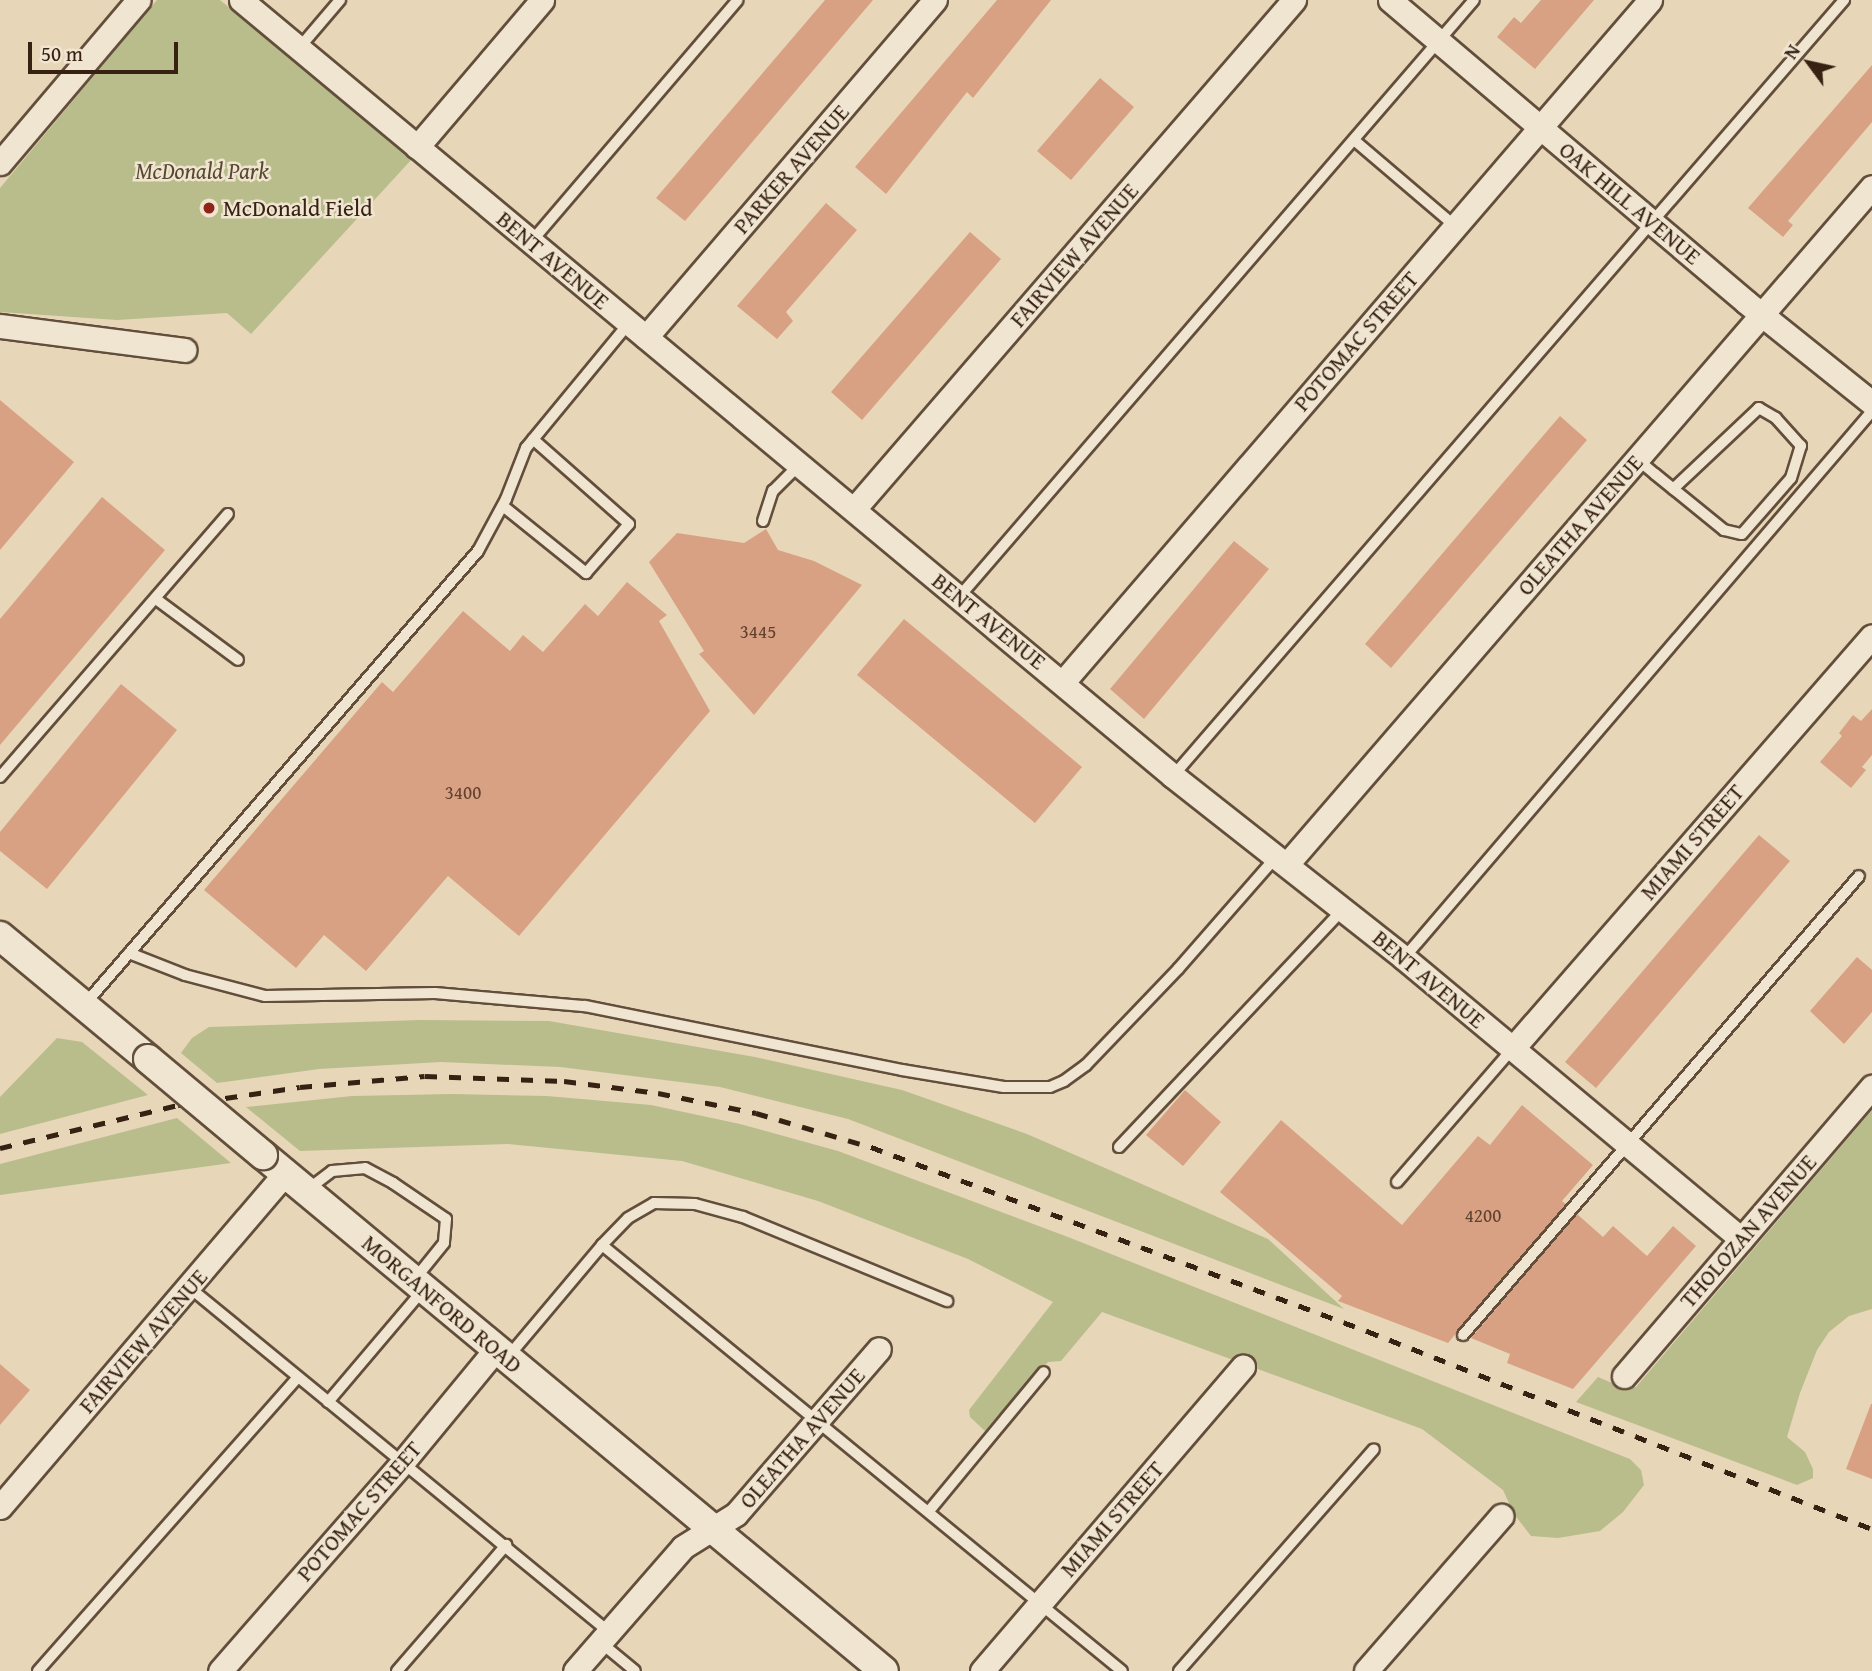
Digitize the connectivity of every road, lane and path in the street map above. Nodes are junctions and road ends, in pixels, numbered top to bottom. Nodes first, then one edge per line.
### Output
1 (138, 0) edge
2 (241, 0) edge
3 (340, 0) edge
4 (542, 0) edge
5 (738, 0) edge
6 (935, 0) edge
7 (1294, 0) edge
8 (1390, 0) edge
9 (1474, 0) edge
10 (1650, 0) edge
11 (1844, 0) edge
12 (1440, 40) junction
13 (300, 47) junction
14 (1540, 127) junction
15 (1354, 140) junction
16 (417, 147) junction
17 (0, 163) edge
18 (1872, 187) edge
19 (1654, 223) junction
20 (1455, 226) junction
21 (531, 242) junction
22 (1762, 314) junction
23 (0, 326) edge
24 (638, 330) junction
25 (184, 350) dead end
26 (1872, 403) edge
27 (1872, 411) edge
28 (533, 439) junction
29 (1637, 459) junction
30 (800, 464) junction
31 (1673, 489) junction
32 (503, 506) junction
33 (854, 509) junction
34 (228, 514) dead end
35 (763, 521) dead end
36 (959, 597) junction
37 (156, 599) junction
38 (1872, 636) edge
39 (238, 660) dead end
40 (1063, 682) junction
41 (1173, 776) junction
42 (0, 777) edge
43 (1282, 859) junction
44 (1859, 876) dead end
45 (1343, 909) junction
46 (0, 936) edge
47 (129, 953) junction
48 (1404, 958) junction
49 (83, 1006) junction
50 (1513, 1048) junction
51 (1872, 1087) edge
52 (1626, 1143) junction
53 (1119, 1147) dead end
54 (296, 1182) junction
55 (1396, 1182) dead end
56 (1741, 1239) junction
57 (602, 1245) junction
58 (419, 1284) junction
59 (190, 1288) junction
60 (947, 1301) dead end
61 (1463, 1335) dead end
62 (879, 1349) dead end
63 (502, 1353) junction
64 (1242, 1367) dead end
65 (1044, 1372) dead end
66 (1624, 1376) dead end
67 (298, 1377) junction
68 (328, 1402) junction
69 (817, 1420) junction
70 (1374, 1449) dead end
71 (402, 1463) junction
72 (0, 1507) edge
73 (929, 1511) junction
74 (1501, 1516) dead end
75 (712, 1528) junction
76 (506, 1545) junction
77 (1040, 1604) junction
78 (604, 1637) junction
79 (38, 1671) edge
80 (220, 1671) edge
81 (397, 1671) edge
82 (575, 1671) edge
83 (635, 1671) edge
84 (884, 1671) edge
85 (982, 1671) edge
86 (1122, 1671) edge
87 (1179, 1671) edge
88 (1366, 1671) edge

1 - 17 street
2 - 13 street, BENT AVENUE
3 - 13 lane
4 - 16 street
5 - 21 lane
6 - 24 street, PARKER AVENUE
7 - 33 street, FAIRVIEW AVENUE
8 - 12 street, OAK HILL AVENUE
9 - 12 lane
10 - 14 street, POTOMAC STREET
11 - 19 lane
12 - 14 street, OAK HILL AVENUE
12 - 15 lane
13 - 16 street, BENT AVENUE
14 - 19 street, OAK HILL AVENUE
14 - 20 street, POTOMAC STREET
15 - 20 lane
15 - 36 lane
16 - 21 street, BENT AVENUE
18 - 22 street, OLEATHA AVENUE
19 - 22 street, OAK HILL AVENUE
19 - 41 lane
20 - 40 street, POTOMAC STREET
21 - 24 street, BENT AVENUE
22 - 26 street, OAK HILL AVENUE
22 - 29 street, OLEATHA AVENUE
23 - 25 street
24 - 28 lane
24 - 30 street, BENT AVENUE
27 - 48 lane
28 - 32 lane
28 - 32 lane
29 - 31 lane
29 - 43 street, OLEATHA AVENUE
30 - 33 street, BENT AVENUE
30 - 35 lane
31 - 31 lane
32 - 47 lane
33 - 36 street, BENT AVENUE
34 - 37 lane
36 - 40 street, BENT AVENUE
37 - 39 lane
37 - 42 lane
38 - 50 street, MIAMI STREET
40 - 41 street, BENT AVENUE
41 - 43 street, BENT AVENUE
43 - 45 street, BENT AVENUE
43 - 47 lane
44 - 52 lane
45 - 48 street, BENT AVENUE
45 - 53 lane
46 - 49 street, MORGANFORD ROAD
47 - 49 lane
48 - 50 street, BENT AVENUE
49 - 54 street, MORGANFORD ROAD, bridge
50 - 52 street, BENT AVENUE
50 - 55 lane
51 - 56 street, THOLOZAN AVENUE
52 - 56 street, BENT AVENUE
52 - 61 lane
54 - 58 street, MORGANFORD ROAD
54 - 58 lane
54 - 59 street, FAIRVIEW AVENUE
56 - 66 street, THOLOZAN AVENUE
57 - 60 lane
57 - 63 lane
57 - 69 lane
58 - 63 street, MORGANFORD ROAD
58 - 68 lane
59 - 67 lane
59 - 72 street, FAIRVIEW AVENUE
62 - 69 street, OLEATHA AVENUE
63 - 71 street, POTOMAC STREET
63 - 75 street, MORGANFORD ROAD
64 - 77 street, MIAMI STREET
65 - 73 lane
67 - 68 lane
67 - 79 lane
68 - 71 lane
69 - 73 lane
69 - 75 street, OLEATHA AVENUE
70 - 87 lane
71 - 76 lane
71 - 80 street, POTOMAC STREET
73 - 77 lane
74 - 88 street
75 - 78 street, OLEATHA AVENUE
75 - 84 street, MORGANFORD ROAD
76 - 78 lane
76 - 81 lane
77 - 85 street, MIAMI STREET
77 - 86 lane
78 - 82 street, OLEATHA AVENUE
78 - 83 lane

